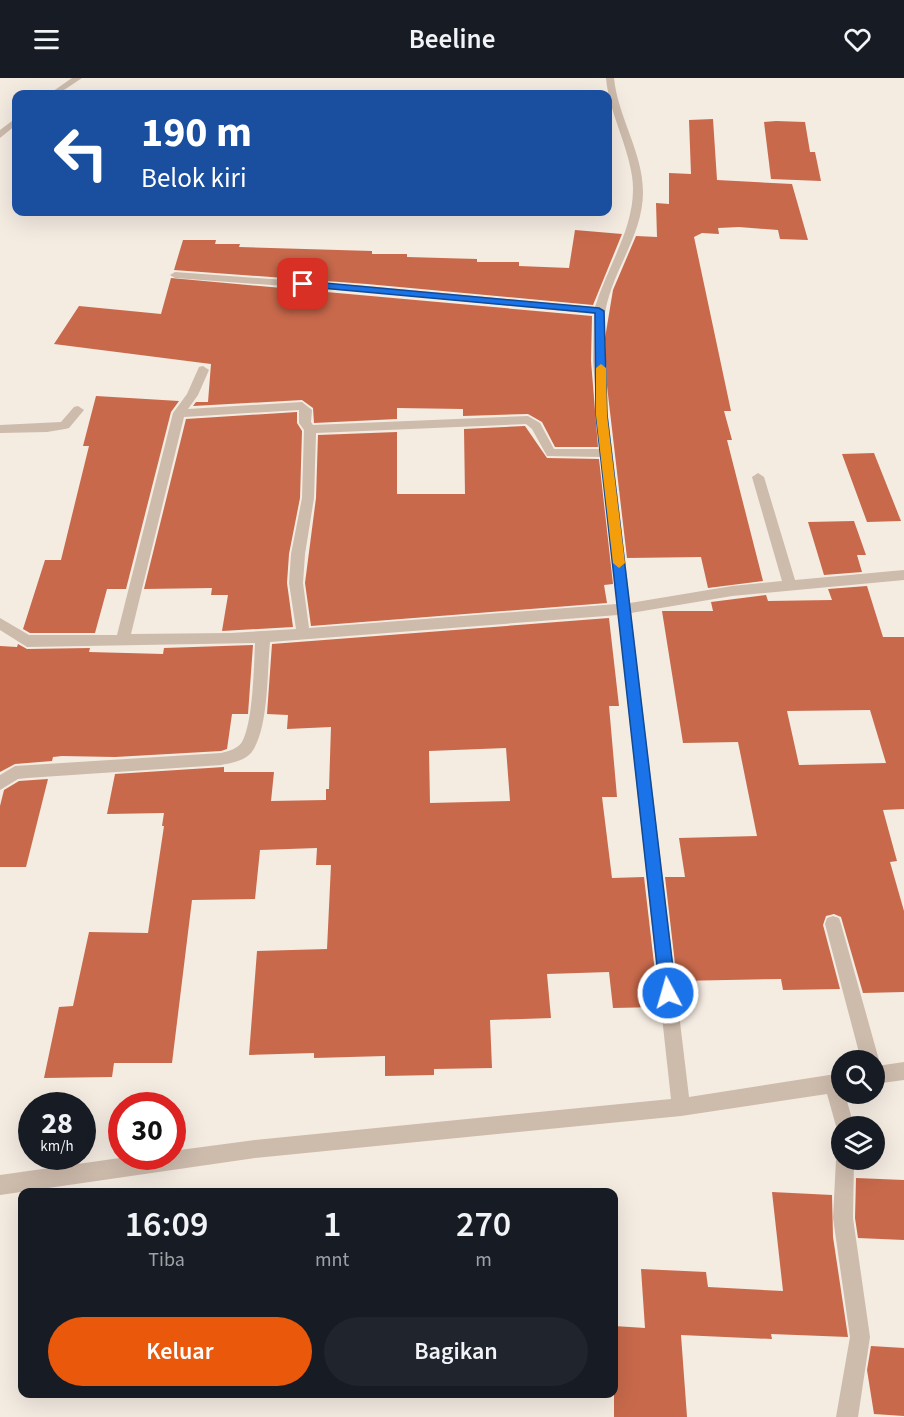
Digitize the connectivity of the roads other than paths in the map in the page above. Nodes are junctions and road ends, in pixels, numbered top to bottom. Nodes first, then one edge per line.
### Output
1 (78, 78) edge
2 (58, 90) edge
3 (612, 100) edge
4 (12, 124) edge
5 (0, 135) edge
6 (175, 275) dead end
7 (599, 311) junction
8 (203, 370) dead end
9 (78, 410) dead end
10 (179, 413) junction
11 (0, 429) edge
12 (310, 429) junction
13 (606, 453) junction
14 (758, 477) dead end
15 (904, 575) edge
16 (790, 586) junction
17 (625, 609) junction
18 (0, 623) edge
19 (303, 633) junction
20 (263, 636) junction
21 (122, 641) junction
22 (0, 783) edge
23 (833, 924) dead end
24 (867, 1050) edge
25 (904, 1071) edge
26 (885, 1073) edge
27 (831, 1084) edge
28 (681, 1107) junction
29 (845, 1170) edge
30 (0, 1185) edge
31 (847, 1417) edge

1 - 2 street
3 - 7 street
4 - 5 street
6 - 7 street
7 - 13 street
8 - 10 street
9 - 11 street
10 - 12 street
10 - 21 street
12 - 13 street
12 - 19 street
13 - 17 street
14 - 16 street
15 - 16 street
16 - 17 street
17 - 19 street
17 - 28 street
18 - 21 street
19 - 20 street
20 - 21 street
20 - 22 street
23 - 24 street
25 - 26 street
27 - 28 street
28 - 30 street
29 - 31 street

